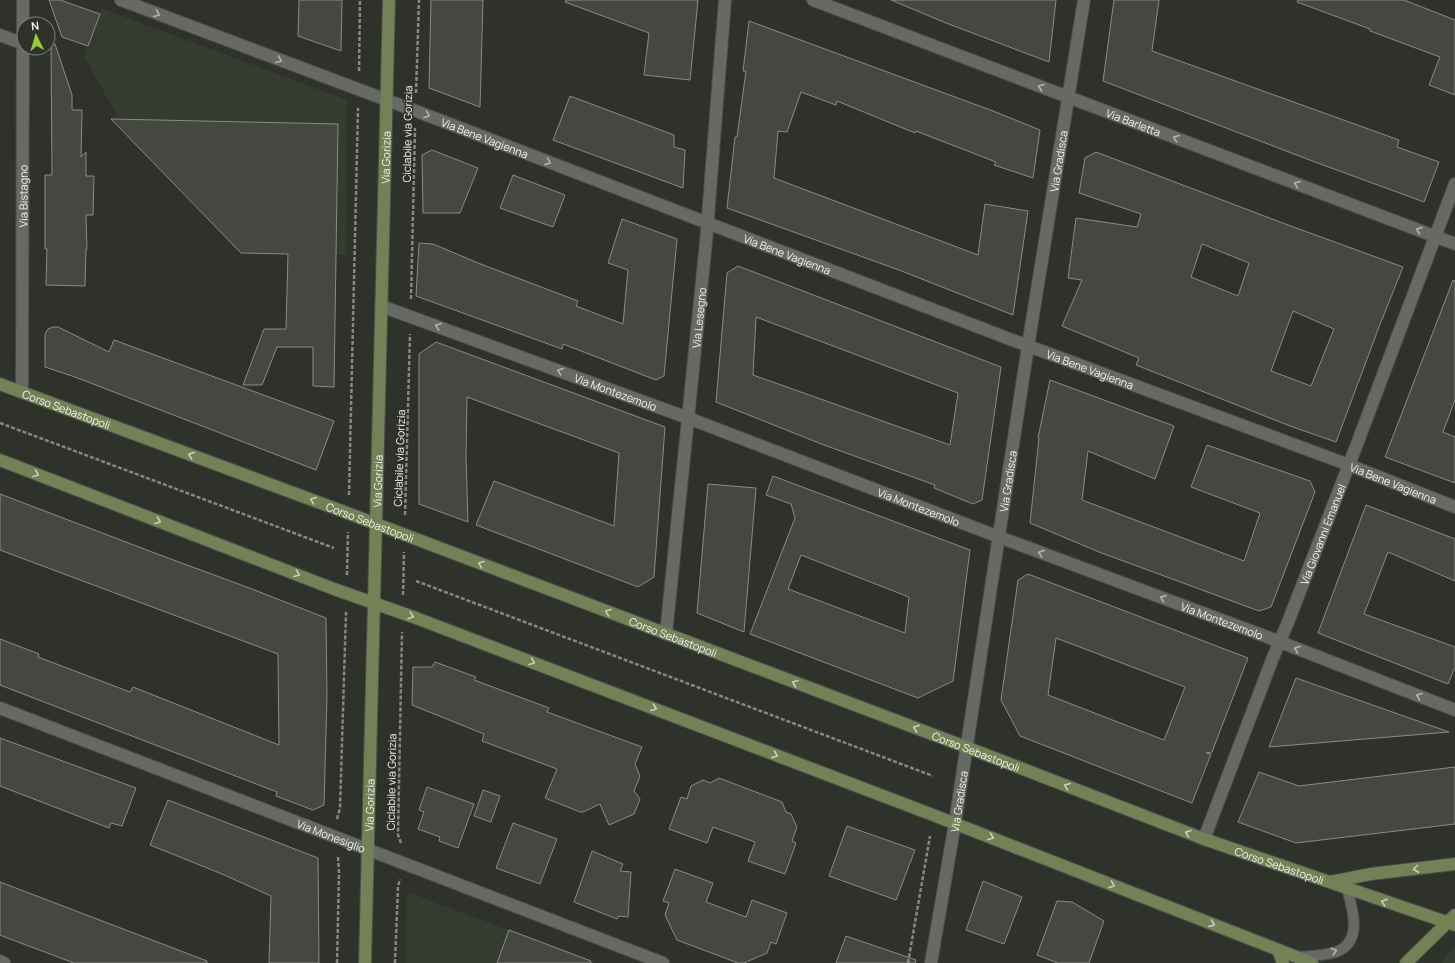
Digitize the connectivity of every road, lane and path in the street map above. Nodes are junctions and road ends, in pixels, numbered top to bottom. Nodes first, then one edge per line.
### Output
1 (23, 0) edge
2 (121, 0) edge
3 (360, 0) edge
4 (389, 0) edge
5 (419, 0) edge
6 (725, 0) edge
7 (813, 0) edge
8 (1084, 0) edge
9 (23, 16) edge
10 (0, 35) edge
11 (16, 41) edge
12 (24, 56) edge
13 (358, 89) junction
14 (1069, 98) junction
15 (386, 100) junction
16 (416, 111) junction
17 (1455, 184) edge
18 (707, 223) junction
19 (1436, 237) junction
20 (1455, 244) edge
21 (381, 306) junction
22 (410, 316) junction
23 (1028, 346) junction
24 (0, 384) edge
25 (22, 392) junction
26 (688, 418) junction
27 (0, 423) edge
28 (0, 460) edge
29 (1349, 465) junction
30 (1455, 507) edge
31 (349, 513) junction
32 (376, 524) junction
33 (405, 535) junction
34 (999, 537) junction
35 (334, 548) dead end
36 (416, 581) dead end
37 (346, 593) junction
38 (374, 603) junction
39 (402, 613) junction
40 (666, 634) junction
41 (1280, 642) junction
42 (0, 708) edge
43 (1455, 710) edge
44 (966, 747) junction
45 (933, 776) dead end
46 (954, 823) junction
47 (930, 836) dead end
48 (336, 837) junction
49 (1204, 839) junction
50 (368, 850) junction
51 (402, 863) junction
52 (1455, 864) edge
53 (1329, 882) junction
54 (1347, 889) junction
55 (1453, 921) edge
56 (1278, 950) junction
57 (1295, 957) junction
58 (0, 961) edge
59 (4, 963) edge
60 (337, 963) edge
61 (365, 963) edge
62 (395, 963) edge
63 (663, 963) edge
64 (908, 963) edge
65 (931, 963) edge
66 (1282, 963) edge
67 (1312, 963) edge
68 (1406, 963) edge

1 - 9 street, Via Bistagno
2 -> 13 street, Via Bene Vagienna
3 - 13 path
4 - 15 main road, Via Gorizia
5 - 16 path, Ciclabile via Gorizia
6 - 18 street, Via Lesegno
14 -> 7 street, Via Barletta
8 - 14 street, Via Gradisca
10 - 11 street
12 - 25 street, Via Bistagno
13 - 15 street, Via Bene Vagienna
13 - 31 path
19 -> 14 street, Via Barletta
14 - 23 street, Via Gradisca
15 - 16 street, Via Bene Vagienna
15 - 21 main road, Via Gorizia
16 -> 18 street, Via Bene Vagienna
16 - 22 path, Ciclabile via Gorizia
17 - 19 street, Via Giovanni Emanuel
18 - 23 street, Via Bene Vagienna
18 - 26 street, Via Lesegno
19 - 20 street, Via Barletta
19 - 29 street, Via Giovanni Emanuel
21 - 22 street, Via Montezemolo
21 - 32 main road, Via Gorizia
26 -> 22 street, Via Montezemolo
22 - 33 path, Ciclabile via Gorizia
23 - 29 street, Via Bene Vagienna
23 - 34 street, Via Gradisca
24 - 25 main road, Corso Sebastopoli
31 -> 25 main road, Corso Sebastopoli
26 - 34 street, Via Montezemolo
26 - 40 street, Via Lesegno
27 - 35 path
28 -> 37 main road
29 - 30 street, Via Bene Vagienna
29 - 41 street, Via Giovanni Emanuel
31 - 32 main road, Corso Sebastopoli
31 - 37 path
32 - 33 main road, Corso Sebastopoli
32 - 38 main road, Via Gorizia
33 - 39 path, Ciclabile via Gorizia
40 -> 33 main road, Corso Sebastopoli
41 -> 34 street, Via Montezemolo
34 - 44 street, Via Gradisca
36 - 45 path
37 - 38 main road
37 - 48 path
38 - 39 main road
38 - 50 main road, Via Gorizia
39 -> 46 main road
39 - 51 path, Ciclabile via Gorizia
44 -> 40 main road, Corso Sebastopoli
43 -> 41 street, Via Montezemolo
41 - 49 street, Via Giovanni Emanuel
42 - 48 street, Via Monesiglio
44 - 46 street, Via Gradisca
49 -> 44 main road, Corso Sebastopoli
46 -> 56 main road
46 - 65 street, Via Gradisca
47 - 64 path
48 - 50 street, Via Monesiglio
48 - 60 path
49 - 53 main road, Corso Sebastopoli
50 - 51 street, Via Monesiglio
50 - 61 main road, Via Gorizia
51 - 62 path, Ciclabile via Gorizia
51 - 63 street, Via Monesiglio
52 -> 53 main road
53 - 54 main road, Corso Sebastopoli
55 -> 54 main road, Corso Sebastopoli
57 -> 54 lane
55 - 68 main road
56 - 57 main road
56 - 66 main road
57 - 67 main road
58 - 59 street

